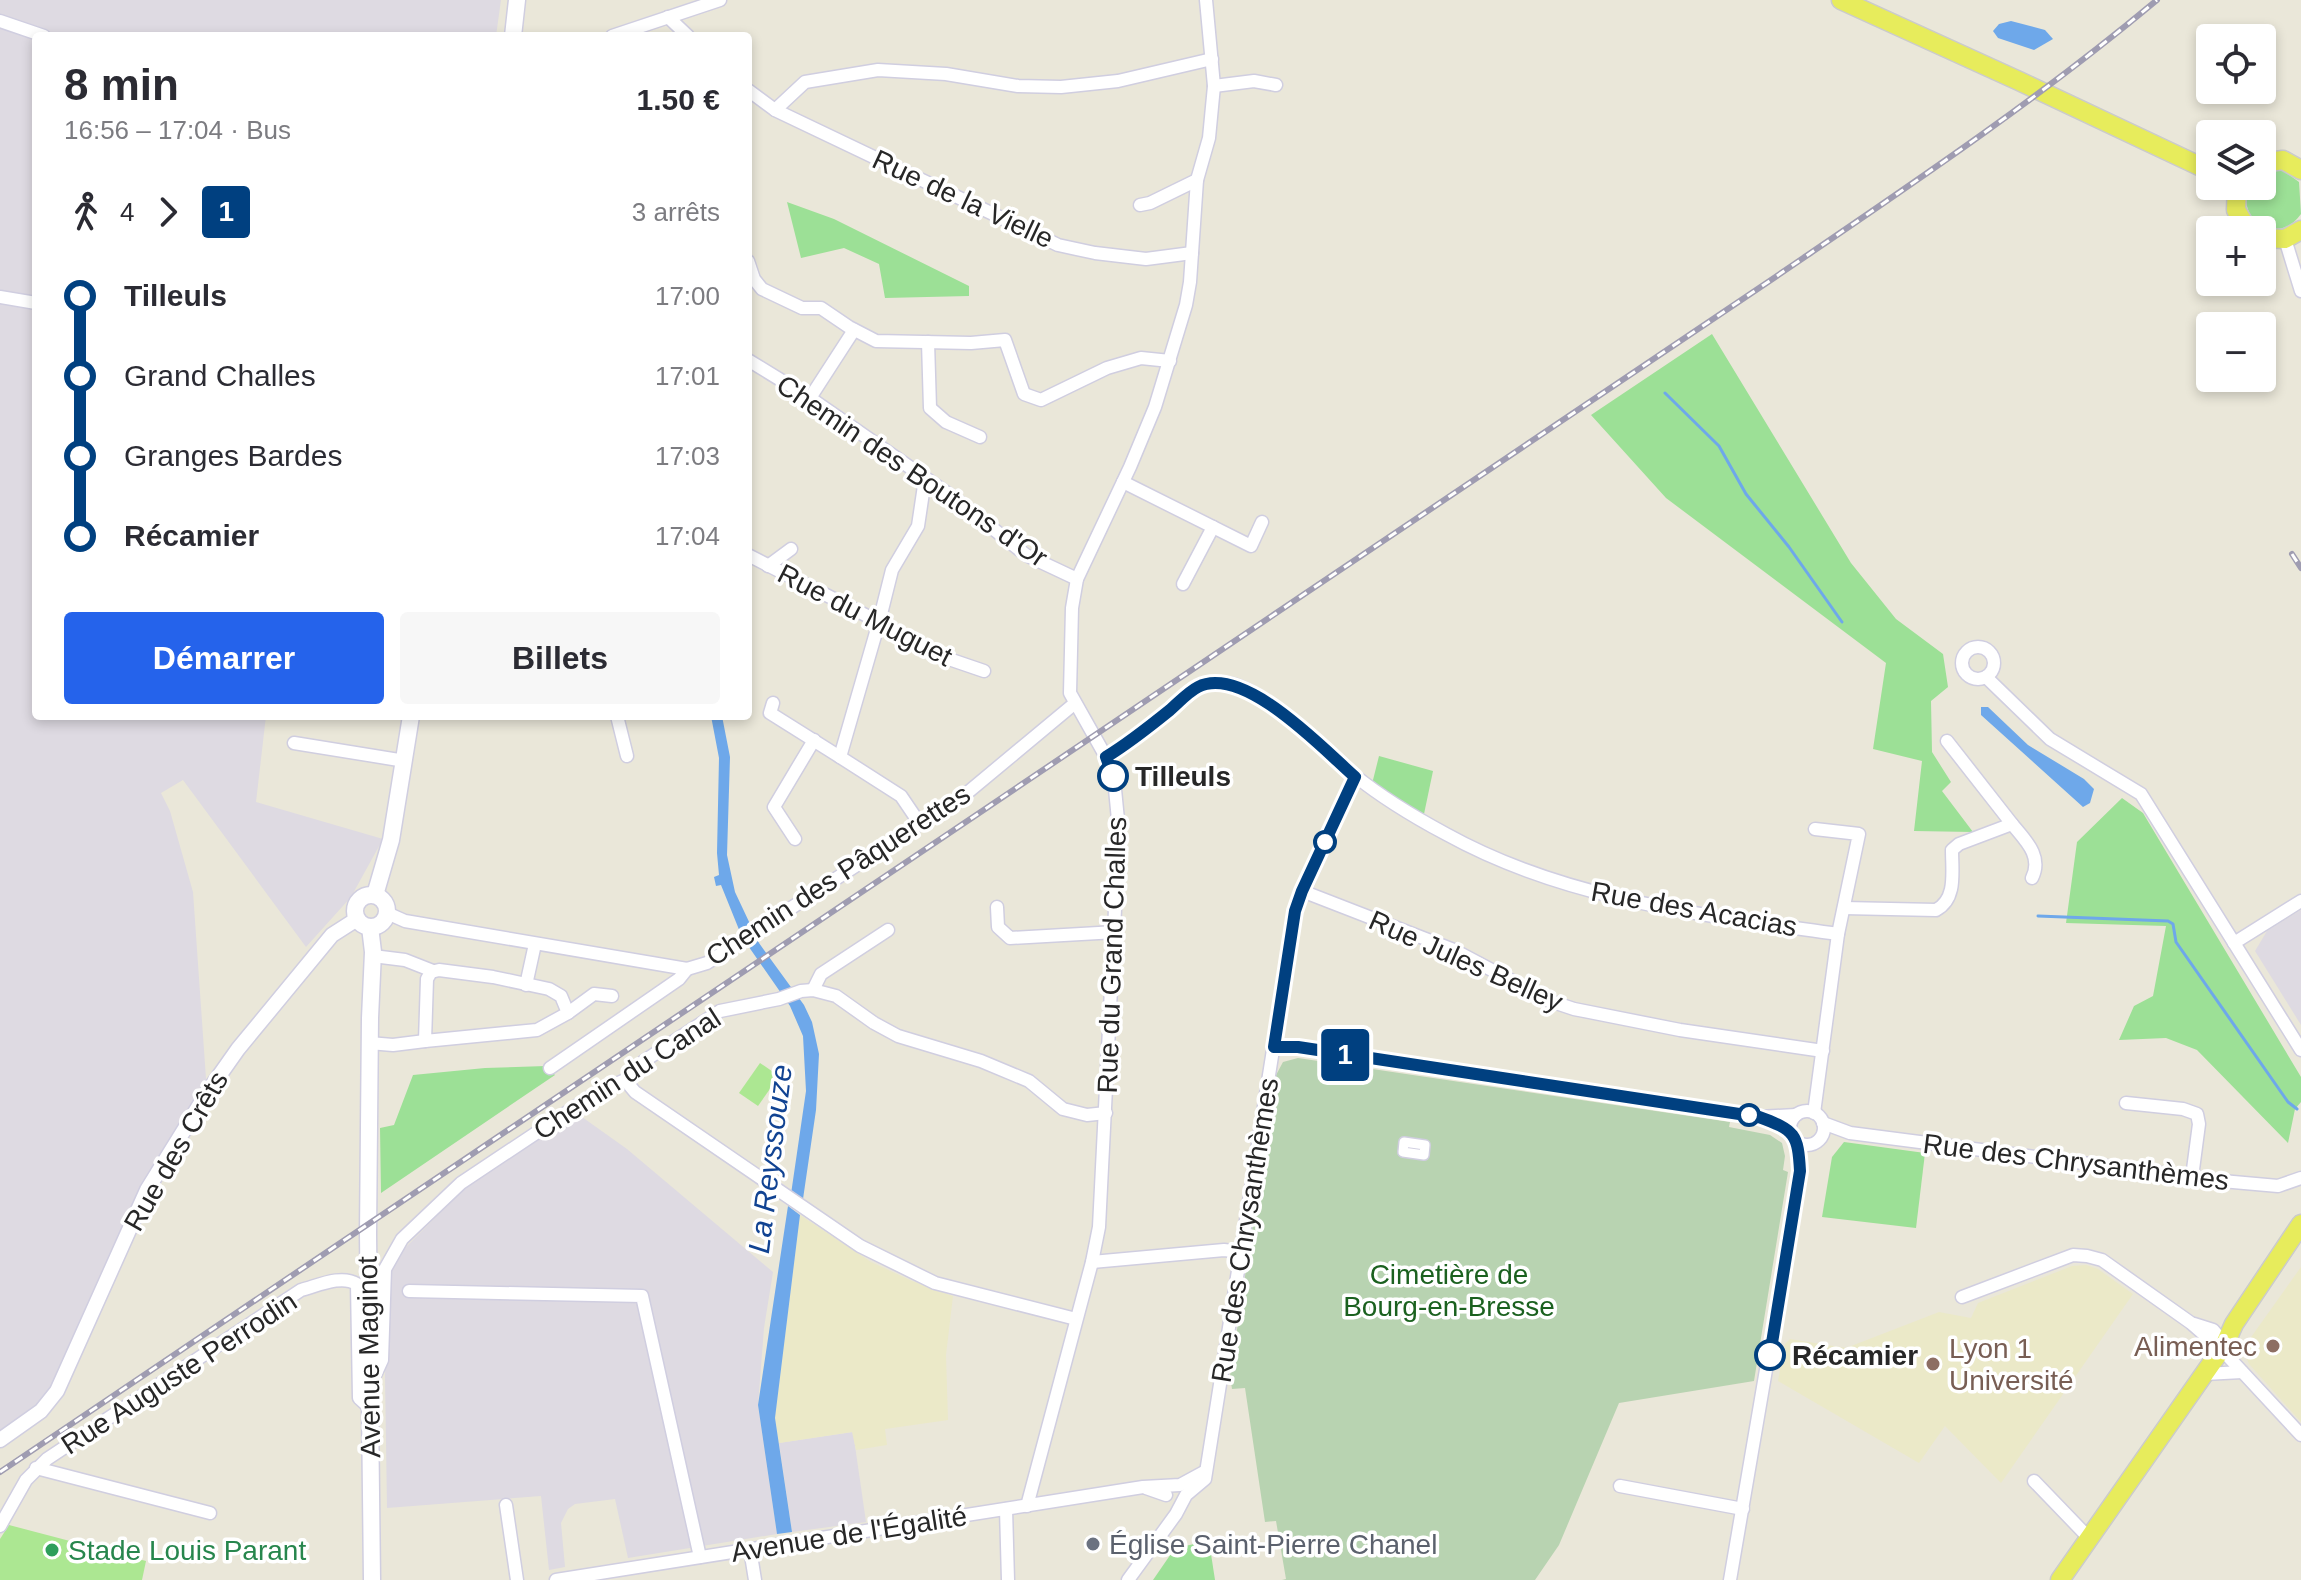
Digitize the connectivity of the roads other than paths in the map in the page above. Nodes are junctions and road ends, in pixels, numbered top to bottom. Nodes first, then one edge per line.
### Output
1 (517, 0) edge
2 (720, 0) edge
3 (1206, 0) edge
4 (1841, 0) edge
5 (668, 17) junction
6 (0, 21) edge
7 (32, 32) edge
8 (513, 32) edge
9 (624, 32) edge
10 (684, 32) edge
11 (1212, 59) junction
12 (1276, 85) dead end
13 (1214, 86) junction
14 (752, 93) edge
15 (775, 110) junction
16 (2276, 161) edge
17 (2196, 164) edge
18 (2299, 164) edge
19 (1197, 180) junction
20 (1140, 205) dead end
21 (2293, 235) edge
22 (1192, 253) junction
23 (752, 273) edge
24 (2301, 291) edge
25 (0, 297) edge
26 (32, 302) edge
27 (854, 330) junction
28 (928, 342) junction
29 (1170, 361) junction
30 (752, 362) edge
31 (810, 398) junction
32 (980, 437) dead end
33 (925, 479) junction
34 (1123, 482) junction
35 (1262, 522) dead end
36 (1213, 527) junction
37 (791, 549) dead end
38 (752, 557) edge
39 (768, 566) junction
40 (1077, 579) junction
41 (1183, 584) dead end
42 (879, 622) junction
43 (984, 671) dead end
44 (1986, 677) dead end
45 (773, 703) dead end
46 (1074, 704) junction
47 (410, 720) edge
48 (618, 720) edge
49 (814, 740) junction
50 (1947, 741) dead end
51 (294, 743) dead end
52 (627, 756) dead end
53 (840, 757) junction
54 (1106, 757) junction
55 (405, 761) junction
56 (1355, 777) junction
57 (920, 824) junction
58 (2012, 824) junction
59 (1815, 829) dead end
60 (795, 839) dead end
61 (2032, 878) dead end
62 (1302, 891) junction
63 (375, 895) junction
64 (2301, 901) edge
65 (997, 907) dead end
66 (1844, 908) junction
67 (387, 913) junction
68 (363, 923) junction
69 (888, 930) dead end
70 (1116, 932) junction
71 (1838, 934) junction
72 (2234, 943) junction
73 (535, 944) junction
74 (373, 956) junction
75 (687, 969) junction
76 (433, 971) junction
77 (526, 985) junction
78 (807, 991) junction
79 (612, 996) dead end
80 (568, 1013) junction
81 (425, 1041) junction
82 (369, 1043) junction
83 (1274, 1047) junction
84 (2301, 1050) edge
85 (1823, 1051) junction
86 (550, 1068) dead end
87 (625, 1080) junction
88 (2126, 1103) dead end
89 (1106, 1113) junction
90 (1796, 1115) junction
91 (1759, 1117) junction
92 (1819, 1118) junction
93 (1790, 1131) junction
94 (1850, 1133) junction
95 (1817, 1142) junction
96 (1799, 1143) junction
97 (1800, 1171) junction
98 (2192, 1177) junction
99 (2301, 1178) edge
100 (2301, 1224) edge
101 (2301, 1244) edge
102 (1241, 1252) junction
103 (1092, 1262) junction
104 (409, 1291) dead end
105 (1962, 1297) dead end
106 (1076, 1319) junction
107 (2224, 1347) junction
108 (2242, 1372) junction
109 (2205, 1374) junction
110 (370, 1387) junction
111 (371, 1409) junction
112 (2301, 1435) edge
113 (0, 1440) edge
114 (36, 1468) junction
115 (2034, 1481) dead end
116 (1620, 1486) dead end
117 (1176, 1495) junction
118 (506, 1505) dead end
119 (1027, 1506) junction
120 (1006, 1509) junction
121 (1743, 1509) junction
122 (210, 1513) dead end
123 (0, 1526) edge
124 (2089, 1538) junction
125 (750, 1549) junction
126 (700, 1557) junction
127 (628, 1574) edge
128 (372, 1580) edge
129 (517, 1580) edge
130 (556, 1580) edge
131 (755, 1580) edge
132 (1008, 1580) edge
133 (1128, 1580) edge
134 (1730, 1580) edge
135 (2060, 1580) edge

1 - 8 main road
2 - 5 street
3 - 11 street, Rue du Grand Challes
4 - 17 main road
5 - 9 street
5 - 10 street
6 - 7 street
11 - 13 street, Rue du Grand Challes
11 - 15 street
12 - 13 street
13 - 19 street, Rue du Grand Challes
14 - 15 street, Rue de la Vielle
15 - 22 street, Rue de la Vielle
16 - 18 main road
19 - 20 street
19 - 22 street, Rue du Grand Challes
21 - 24 street
22 - 29 street, Rue du Grand Challes
23 - 27 street
25 - 26 street
27 - 28 street
27 - 31 street
28 - 29 street
28 - 32 street
29 - 34 street, Rue du Grand Challes
30 - 31 street, Chemin des Boutons d'Or
31 - 33 street, Chemin des Boutons d'Or
33 - 40 street, Chemin des Boutons d'Or
33 - 42 street
34 - 36 street
34 - 40 street, Rue du Grand Challes
35 - 36 street
36 - 41 street
37 - 39 street
38 - 39 street, Rue du Muguet
39 - 42 street, Rue du Muguet
40 - 46 street, Rue du Grand Challes
42 - 43 street, Rue du Muguet
42 - 53 street
44 - 72 street
45 - 49 street
46 - 54 street, Rue du Grand Challes
46 - 57 street, Chemin des Pâquerettes
47 - 55 main road
48 - 52 street
49 - 53 street
49 - 60 street
50 - 58 street
51 - 55 street
53 - 57 street
54 - 56 street, Rue des Acacias
54 - 70 street, Rue du Grand Challes
55 - 63 main road
56 - 62 street
56 - 71 street, Rue des Acacias
57 - 75 street, Chemin des Pâquerettes
58 - 61 street
58 - 66 street
59 - 66 street
62 - 83 street
62 - 85 street, Rue Jules Belley
63 - 67 main road
63 - 68 main road
64 - 72 street
65 - 70 street
66 - 71 street
67 - 68 main road
67 - 73 street, Chemin des Pâquerettes
68 - 74 main road, Avenue Maginot
68 - 113 street, Rue des Crêts
69 - 78 street
70 - 89 street, Rue du Grand Challes
71 - 85 street
72 - 84 street
73 - 75 street, Chemin des Pâquerettes
73 - 77 street
74 - 76 street
74 - 82 main road, Avenue Maginot
75 - 86 street
76 - 77 street
76 - 81 street
77 - 80 street
78 - 87 street, Chemin du Canal
78 - 89 street
79 - 80 street
80 - 81 street
81 - 82 street
82 - 110 main road, Avenue Maginot
83 - 91 street, Rue des Chrysanthèmes
83 - 102 street, Rue des Chrysanthèmes
85 - 92 street
87 - 106 street
87 - 110 street, Chemin du Canal
88 - 98 street
89 - 103 street, Rue du Grand Challes
90 - 91 street, Rue des Chrysanthèmes
90 - 92 street
90 - 93 street
91 - 93 street, Rue des Chrysanthèmes
92 - 94 street, Rue des Chrysanthèmes
92 - 95 street
93 - 96 street
94 - 95 street, Rue des Chrysanthèmes
94 - 98 street, Rue des Chrysanthèmes
95 - 96 street
95 - 97 street
96 - 97 street
97 - 121 street
98 - 99 street, Rue des Chrysanthèmes
100 - 107 main road
101 - 107 main road
102 - 103 street
102 - 117 street, Rue des Chrysanthèmes
103 - 106 street, Rue du Grand Challes
104 - 126 street
105 - 107 street
106 - 119 street, Rue du Grand Challes
107 - 108 street
107 - 109 main road
108 - 109 street
108 - 112 street
109 - 124 main road
110 - 111 main road, Avenue Maginot
111 - 114 street, Rue Auguste Perrodin
111 - 128 main road, Avenue Maginot
114 - 122 street
114 - 123 street, Rue Auguste Perrodin
115 - 124 street
116 - 121 street
117 - 119 street, Avenue de l'Égalité
117 - 133 street, Rue des Chrysanthèmes
118 - 129 street
119 - 120 street, Avenue de l'Égalité
120 - 125 street, Avenue de l'Égalité
120 - 132 street
121 - 134 street
124 - 135 main road
125 - 126 street, Avenue de l'Égalité
125 - 131 street
126 - 127 street, Avenue de l'Égalité
127 - 130 street, Avenue de l'Égalité

